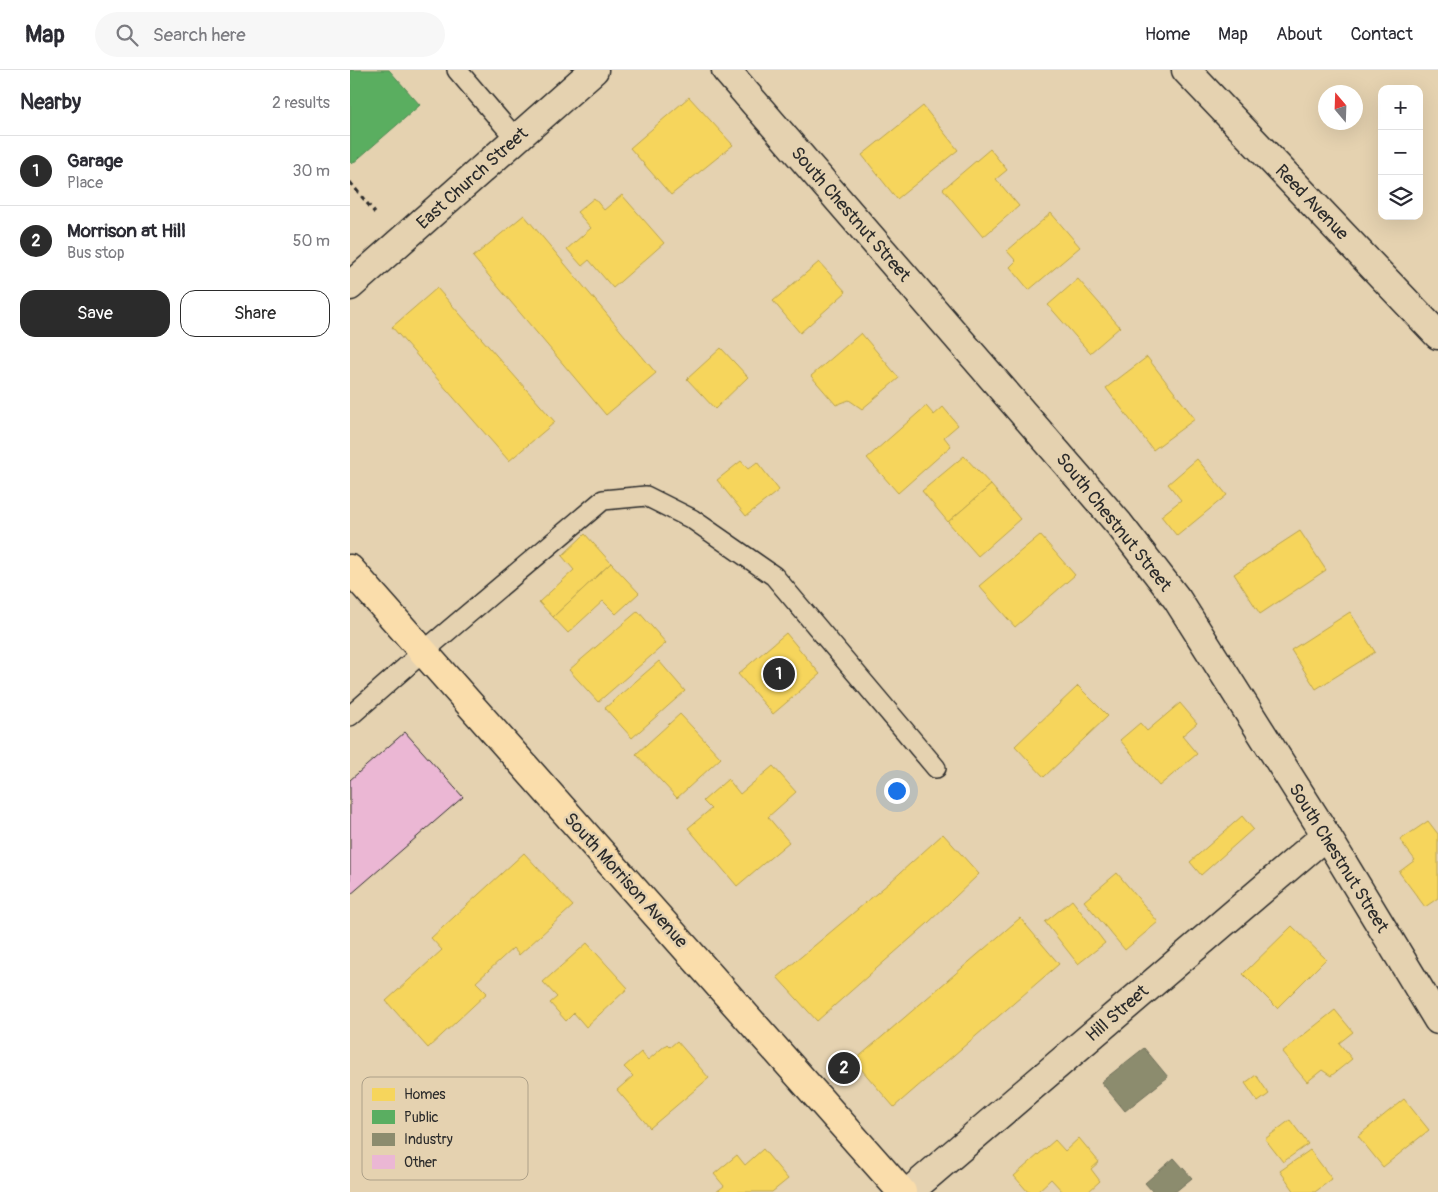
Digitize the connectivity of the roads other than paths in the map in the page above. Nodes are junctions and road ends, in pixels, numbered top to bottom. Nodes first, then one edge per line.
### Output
1 (457, 70) edge
2 (594, 70) edge
3 (726, 70) edge
4 (1186, 70) edge
5 (516, 139) junction
6 (350, 286) edge
7 (1438, 335) edge
8 (350, 569) edge
9 (423, 652) junction
10 (350, 716) edge
11 (936, 768) dead end
12 (1326, 835) junction
13 (1438, 1020) edge
14 (902, 1192) edge
15 (909, 1192) edge

1 - 5 lane
2 - 5 street, East Church Street
3 - 12 street, South Chestnut Street
4 - 7 street, Reed Avenue
5 - 6 street, East Church Street
8 - 9 main road, South Morrison Avenue
9 - 10 lane
9 - 11 lane
9 - 14 main road, South Morrison Avenue
12 - 13 street, South Chestnut Street
12 - 15 street, Hill Street

